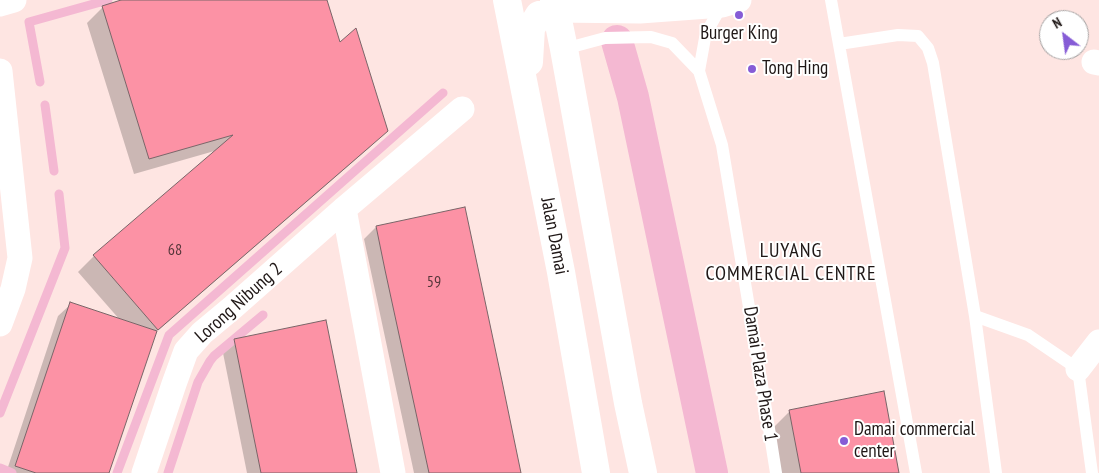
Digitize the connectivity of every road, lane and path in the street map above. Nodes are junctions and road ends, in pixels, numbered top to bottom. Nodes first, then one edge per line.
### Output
1 (14, 0) edge
2 (507, 0) edge
3 (832, 1) edge
4 (730, 2) edge
5 (0, 4) edge
6 (555, 5) edge
7 (839, 44) junction
8 (564, 49) junction
9 (0, 71) edge
10 (699, 71) junction
11 (528, 106) junction
12 (462, 109) dead end
13 (344, 209) junction
14 (974, 316) junction
15 (0, 324) edge
16 (1099, 342) edge
17 (1078, 369) junction
18 (144, 473) edge
19 (393, 473) edge
20 (596, 473) edge
21 (643, 473) edge
22 (776, 473) edge
23 (916, 473) edge
24 (996, 473) edge
25 (1092, 473) edge

1 - 5 street
2 - 11 main road, Jalan Damai
3 - 7 lane
4 - 6 street
4 - 10 lane, Damai Plaza Phase 1
6 - 8 main road
6 - 11 main road
7 - 14 lane
7 - 23 lane
8 - 10 lane, Damai Plaza Phase 1
8 - 21 main road
9 - 15 street
10 - 22 lane, Damai Plaza Phase 1
11 - 20 main road, Jalan Damai
12 - 13 street, Lorong Nibung 2
13 - 18 street, Lorong Nibung 2
13 - 19 street
14 - 17 lane
14 - 24 lane
16 - 17 street
17 - 25 lane

